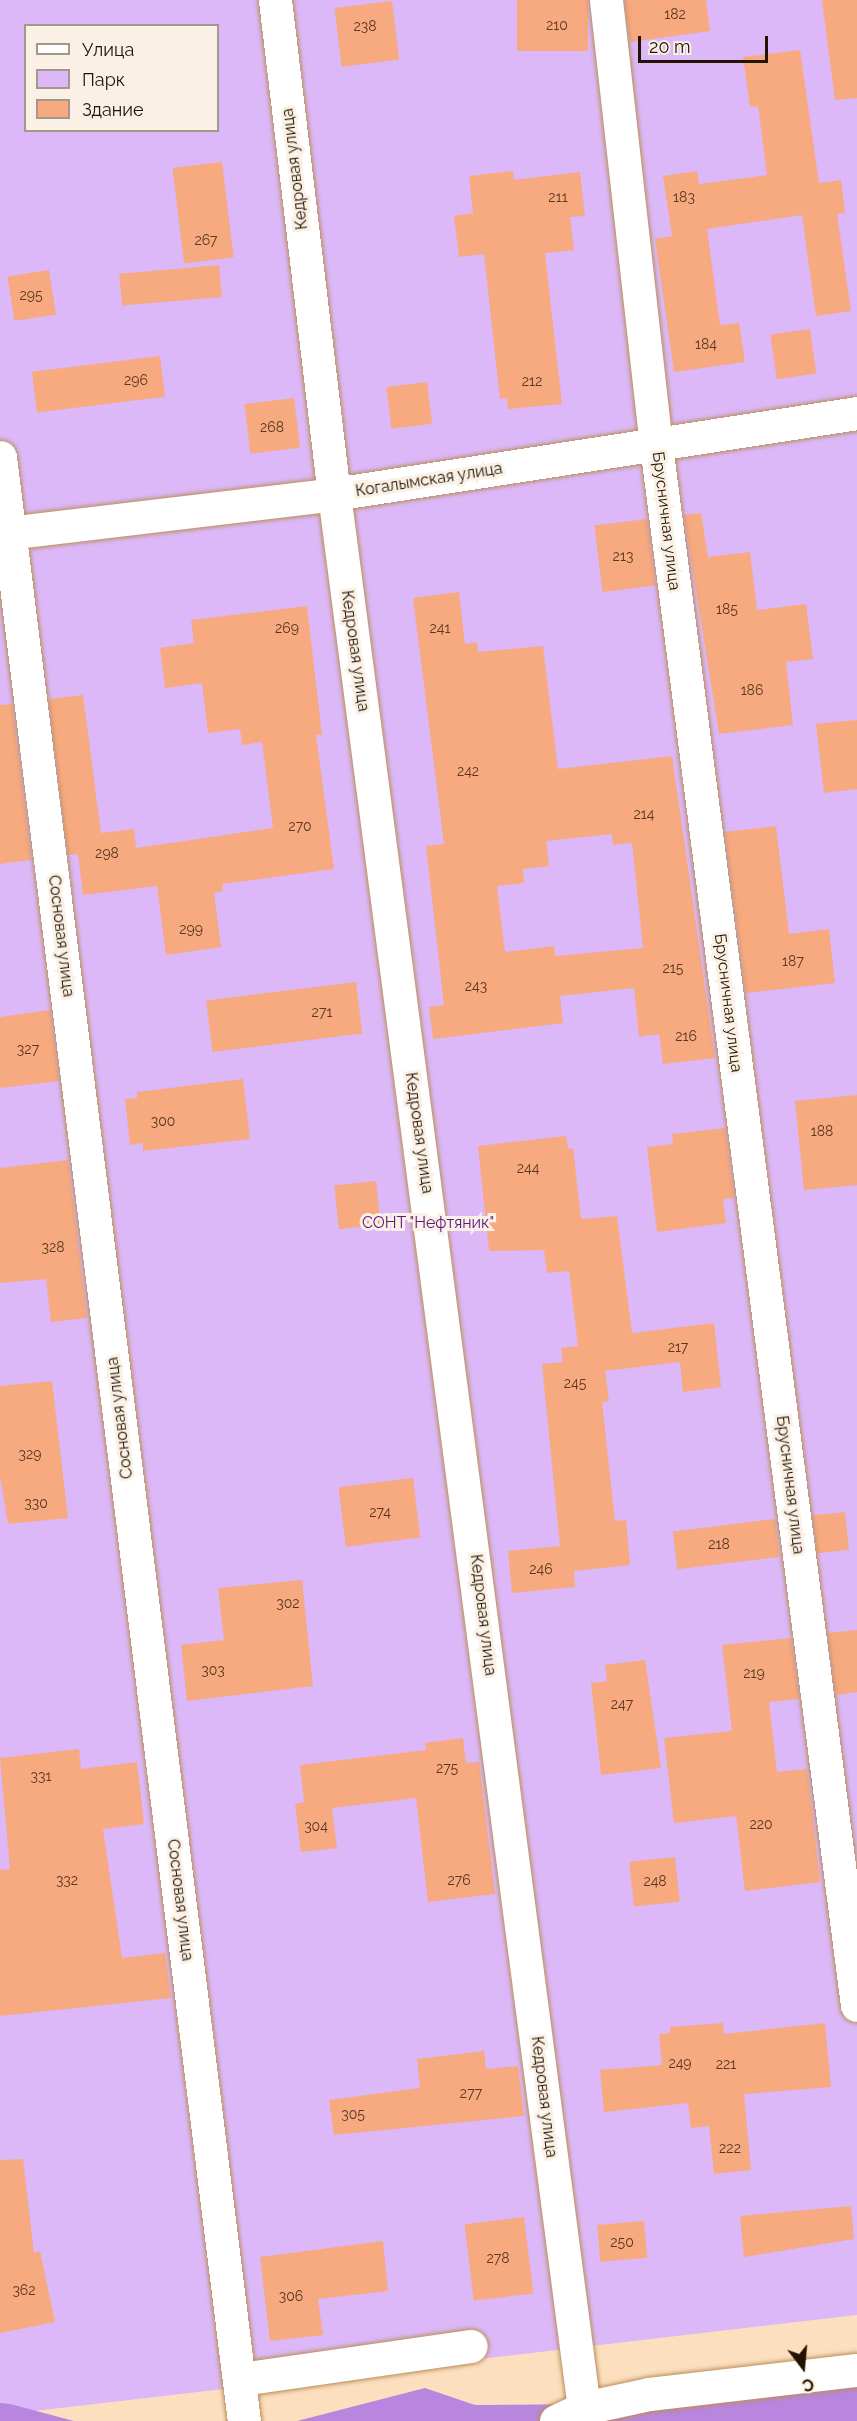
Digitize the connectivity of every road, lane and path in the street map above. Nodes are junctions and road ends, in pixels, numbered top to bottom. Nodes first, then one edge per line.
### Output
1 (275, 0) edge
2 (606, 0) edge
3 (857, 413) edge
4 (656, 445) junction
5 (0, 457) edge
6 (334, 494) junction
7 (5, 534) edge
8 (857, 2005) edge
9 (471, 2346) dead end
10 (857, 2370) edge
11 (241, 2379) junction
12 (570, 2415) edge
13 (244, 2421) edge

1 - 6 street, Кедровая улица
2 - 4 street, Брусничная улица
3 - 4 street, Когалымская улица
4 - 6 street, Когалымская улица
4 - 8 street, Брусничная улица
5 - 7 street, Сосновая улица
6 - 7 street, Когалымская улица
6 - 12 street, Кедровая улица
7 - 11 street, Сосновая улица
9 - 11 street
10 - 12 street
11 - 13 street, Сосновая улица

